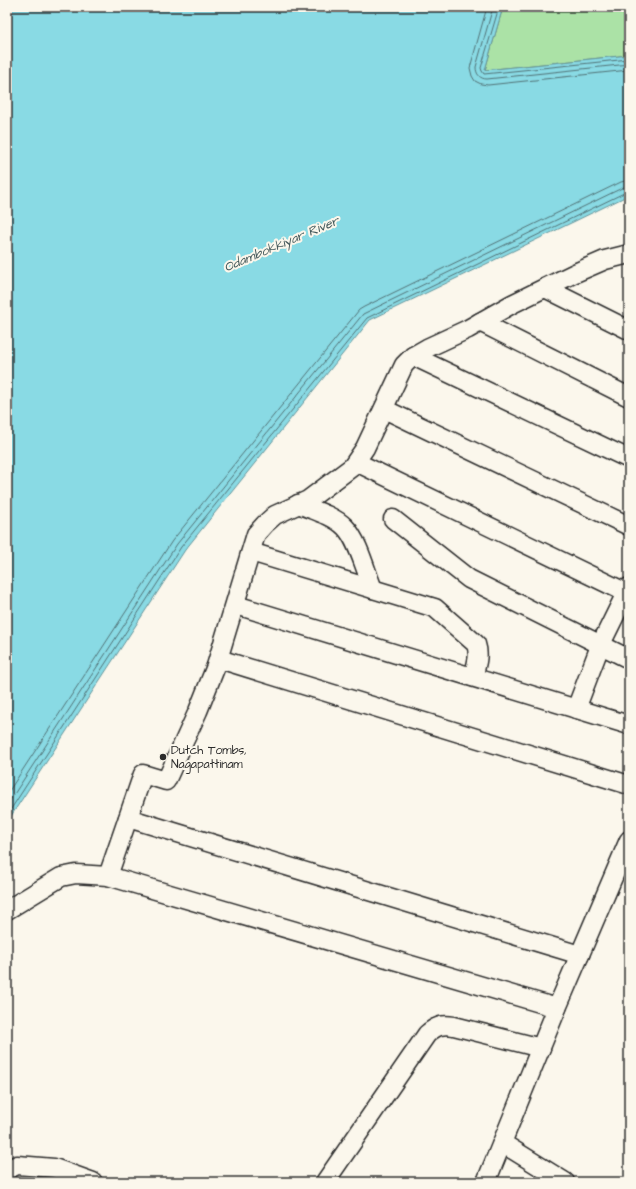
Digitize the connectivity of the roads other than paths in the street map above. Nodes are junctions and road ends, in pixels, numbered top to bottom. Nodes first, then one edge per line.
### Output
1 (626, 256) edge
2 (545, 288) junction
3 (480, 322) junction
4 (629, 330) edge
5 (413, 356) junction
6 (629, 397) edge
7 (384, 409) junction
8 (629, 459) edge
9 (356, 462) junction
10 (298, 504) junction
11 (393, 519) dead end
12 (629, 526) edge
13 (251, 552) junction
14 (373, 589) junction
15 (628, 591) edge
16 (236, 605) junction
17 (600, 646) junction
18 (218, 659) junction
19 (629, 659) edge
20 (472, 678) junction
21 (576, 709) junction
22 (629, 725) edge
23 (629, 785) edge
24 (128, 818) junction
25 (629, 840) edge
26 (108, 876) junction
27 (7, 910) edge
28 (580, 955) junction
29 (557, 1008) junction
30 (541, 1048) junction
31 (502, 1143) junction
32 (7, 1170) edge
33 (93, 1182) edge
34 (325, 1182) edge
35 (486, 1182) edge
36 (565, 1182) edge

1 - 2 street
2 - 3 street
2 - 4 street
3 - 5 street
3 - 6 street
5 - 7 street
5 - 8 street
7 - 9 street
7 - 12 street
9 - 10 street
9 - 15 street
10 - 13 street
10 - 14 street
11 - 17 street
13 - 14 street
13 - 16 street
14 - 20 street
15 - 17 street
16 - 18 street
16 - 20 street
17 - 19 street
17 - 21 street
18 - 23 street
18 - 24 street
20 - 21 street
21 - 22 street
24 - 26 street
24 - 28 street
25 - 28 street
26 - 27 street
26 - 29 street
28 - 29 street
29 - 30 street
30 - 31 street
30 - 34 street
31 - 35 street
31 - 36 street
32 - 33 street

